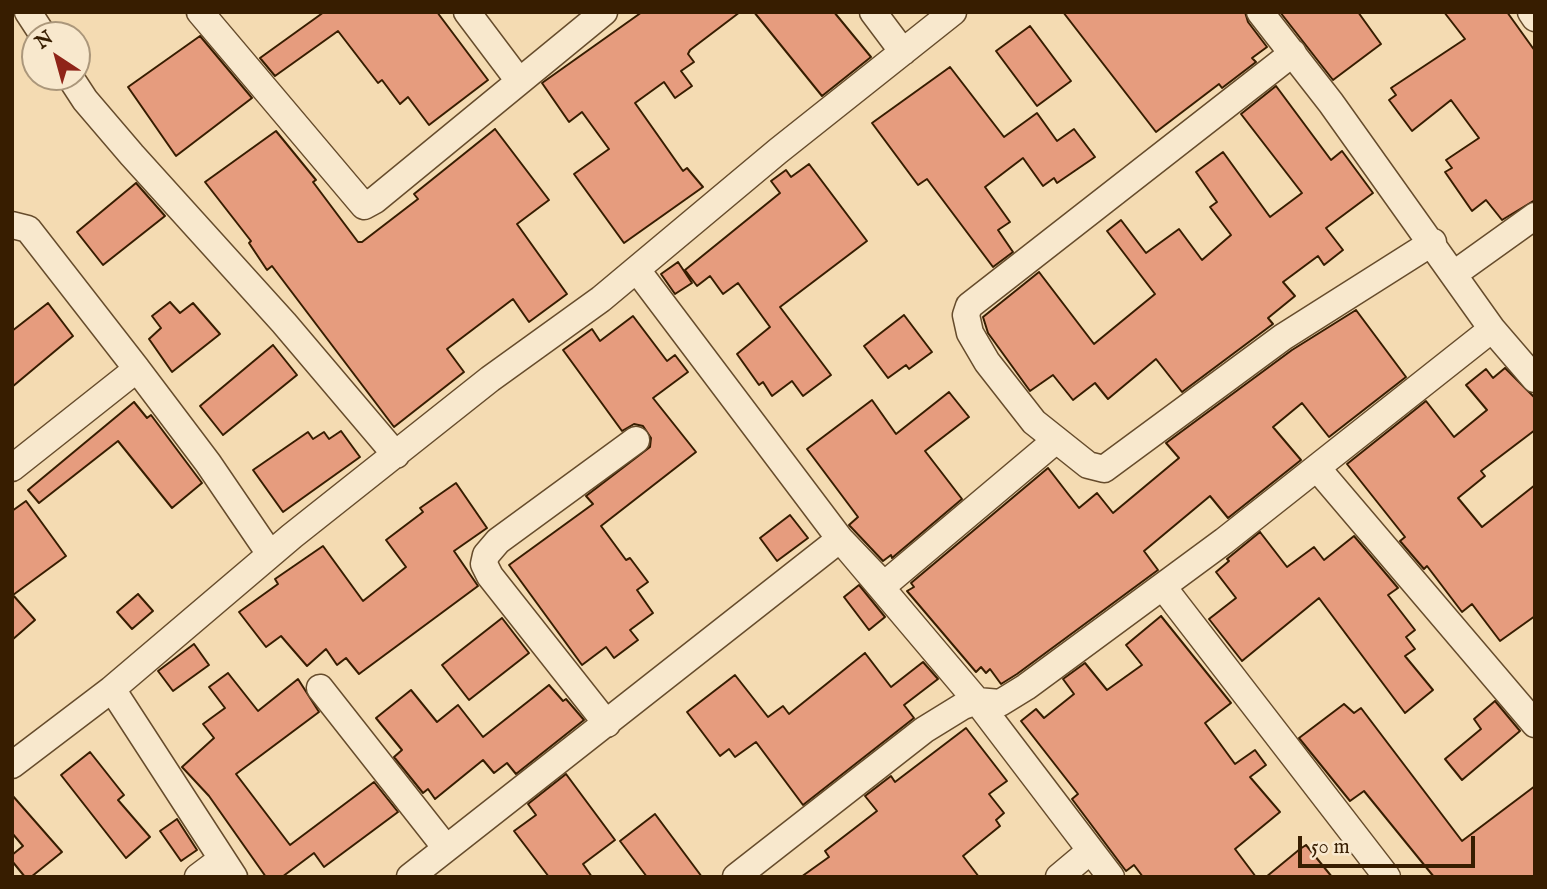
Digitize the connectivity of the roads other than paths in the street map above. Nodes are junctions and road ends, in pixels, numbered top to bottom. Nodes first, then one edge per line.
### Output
1 (200, 12) edge
2 (467, 12) edge
3 (604, 12) edge
4 (873, 12) edge
5 (953, 12) edge
6 (1260, 12) edge
7 (1531, 12) edge
8 (1535, 18) edge
9 (903, 52) junction
10 (1293, 52) junction
11 (519, 81) junction
12 (79, 91) edge
13 (1535, 216) edge
14 (12, 225) edge
15 (1433, 242) junction
16 (637, 270) junction
17 (1454, 274) junction
18 (1492, 329) junction
19 (137, 369) junction
20 (1535, 379) edge
21 (636, 440) dead end
22 (1055, 441) junction
23 (396, 455) junction
24 (12, 468) edge
25 (1317, 468) junction
26 (840, 539) junction
27 (270, 554) junction
28 (1163, 587) junction
29 (320, 688) dead end
30 (112, 689) junction
31 (977, 701) junction
32 (607, 724) junction
33 (1535, 724) edge
34 (12, 765) edge
35 (446, 848) junction
36 (1090, 851) junction
37 (228, 868) edge
38 (198, 877) edge
39 (410, 877) edge
40 (737, 877) edge
41 (1059, 877) edge
42 (1111, 877) edge
43 (1387, 877) edge

1 - 11 street
2 - 11 street
3 - 11 street
4 - 9 street
5 - 9 street
6 - 10 street
7 - 8 street
9 - 16 street
10 - 15 street
10 - 22 street
12 - 23 street
13 - 17 street
14 - 19 street
15 - 17 street
15 - 22 street
16 - 23 street
16 - 26 street
17 - 18 street
18 - 20 street
18 - 25 street
19 - 24 street
19 - 27 street
21 - 32 street
22 - 26 street
23 - 27 street
25 - 28 street
25 - 33 street
26 - 31 street
26 - 32 street
27 - 30 street
28 - 31 street
28 - 43 street
29 - 35 street
30 - 34 street
30 - 37 street
31 - 36 street
31 - 40 street
32 - 35 street
35 - 39 street
36 - 41 street
36 - 42 street
37 - 38 street

